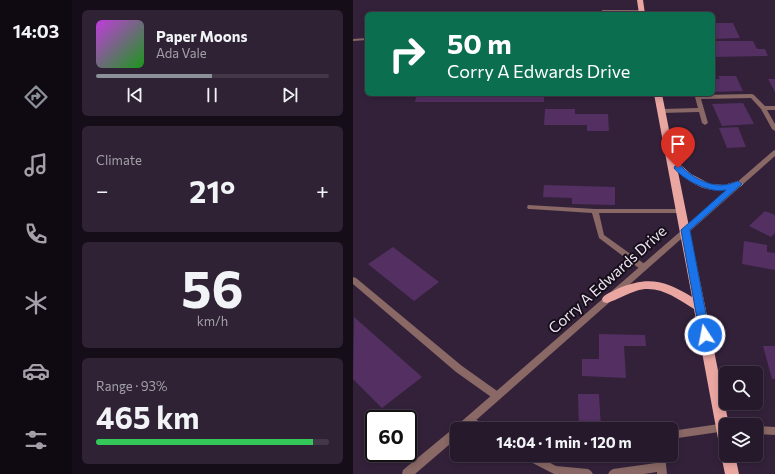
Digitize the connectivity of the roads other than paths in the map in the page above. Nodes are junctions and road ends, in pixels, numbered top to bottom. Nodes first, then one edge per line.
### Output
1 (640, 0) edge
2 (604, 12) edge
3 (623, 12) edge
4 (642, 12) edge
5 (365, 39) edge
6 (353, 40) edge
7 (658, 96) edge
8 (698, 96) edge
9 (763, 108) junction
10 (775, 108) edge
11 (701, 110) junction
12 (662, 111) junction
13 (705, 123) dead end
14 (775, 129) edge
15 (775, 152) edge
16 (672, 162) junction
17 (738, 184) junction
18 (530, 207) dead end
19 (595, 211) junction
20 (681, 211) junction
21 (685, 230) junction
22 (643, 267) junction
23 (353, 280) edge
24 (607, 299) junction
25 (700, 307) junction
26 (497, 396) junction
27 (722, 418) edge
28 (470, 420) junction
29 (468, 422) edge
30 (473, 422) edge
31 (719, 428) edge
32 (763, 430) edge
33 (775, 431) edge
34 (678, 434) edge
35 (450, 437) edge
36 (540, 462) edge
37 (729, 462) edge
38 (661, 471) edge
39 (407, 474) edge
40 (587, 474) edge
41 (613, 474) edge
42 (732, 474) edge

1 - 4 main road
2 - 3 lane
5 - 6 lane
7 - 12 main road
8 - 9 lane
8 - 11 lane
9 - 10 lane
9 - 14 lane
11 - 12 lane
11 - 13 lane
12 - 16 main road
15 - 17 street, Corry A Edwards Drive
16 - 17 main road
16 - 20 main road
17 - 21 street, Corry A Edwards Drive
18 - 19 lane
19 - 20 lane
19 - 22 lane
20 - 21 main road
21 - 22 street, Corry A Edwards Drive
21 - 25 main road
22 - 24 street, Corry A Edwards Drive
23 - 26 lane
24 - 25 main road
24 - 26 street, Corry A Edwards Drive
25 - 27 main road
26 - 28 street, Corry A Edwards Drive
28 - 29 street, Corry A Edwards Drive
28 - 30 lane
31 - 34 lane
32 - 33 lane
35 - 39 street, Corry A Edwards Drive
36 - 40 lane
37 - 42 main road
38 - 41 lane

